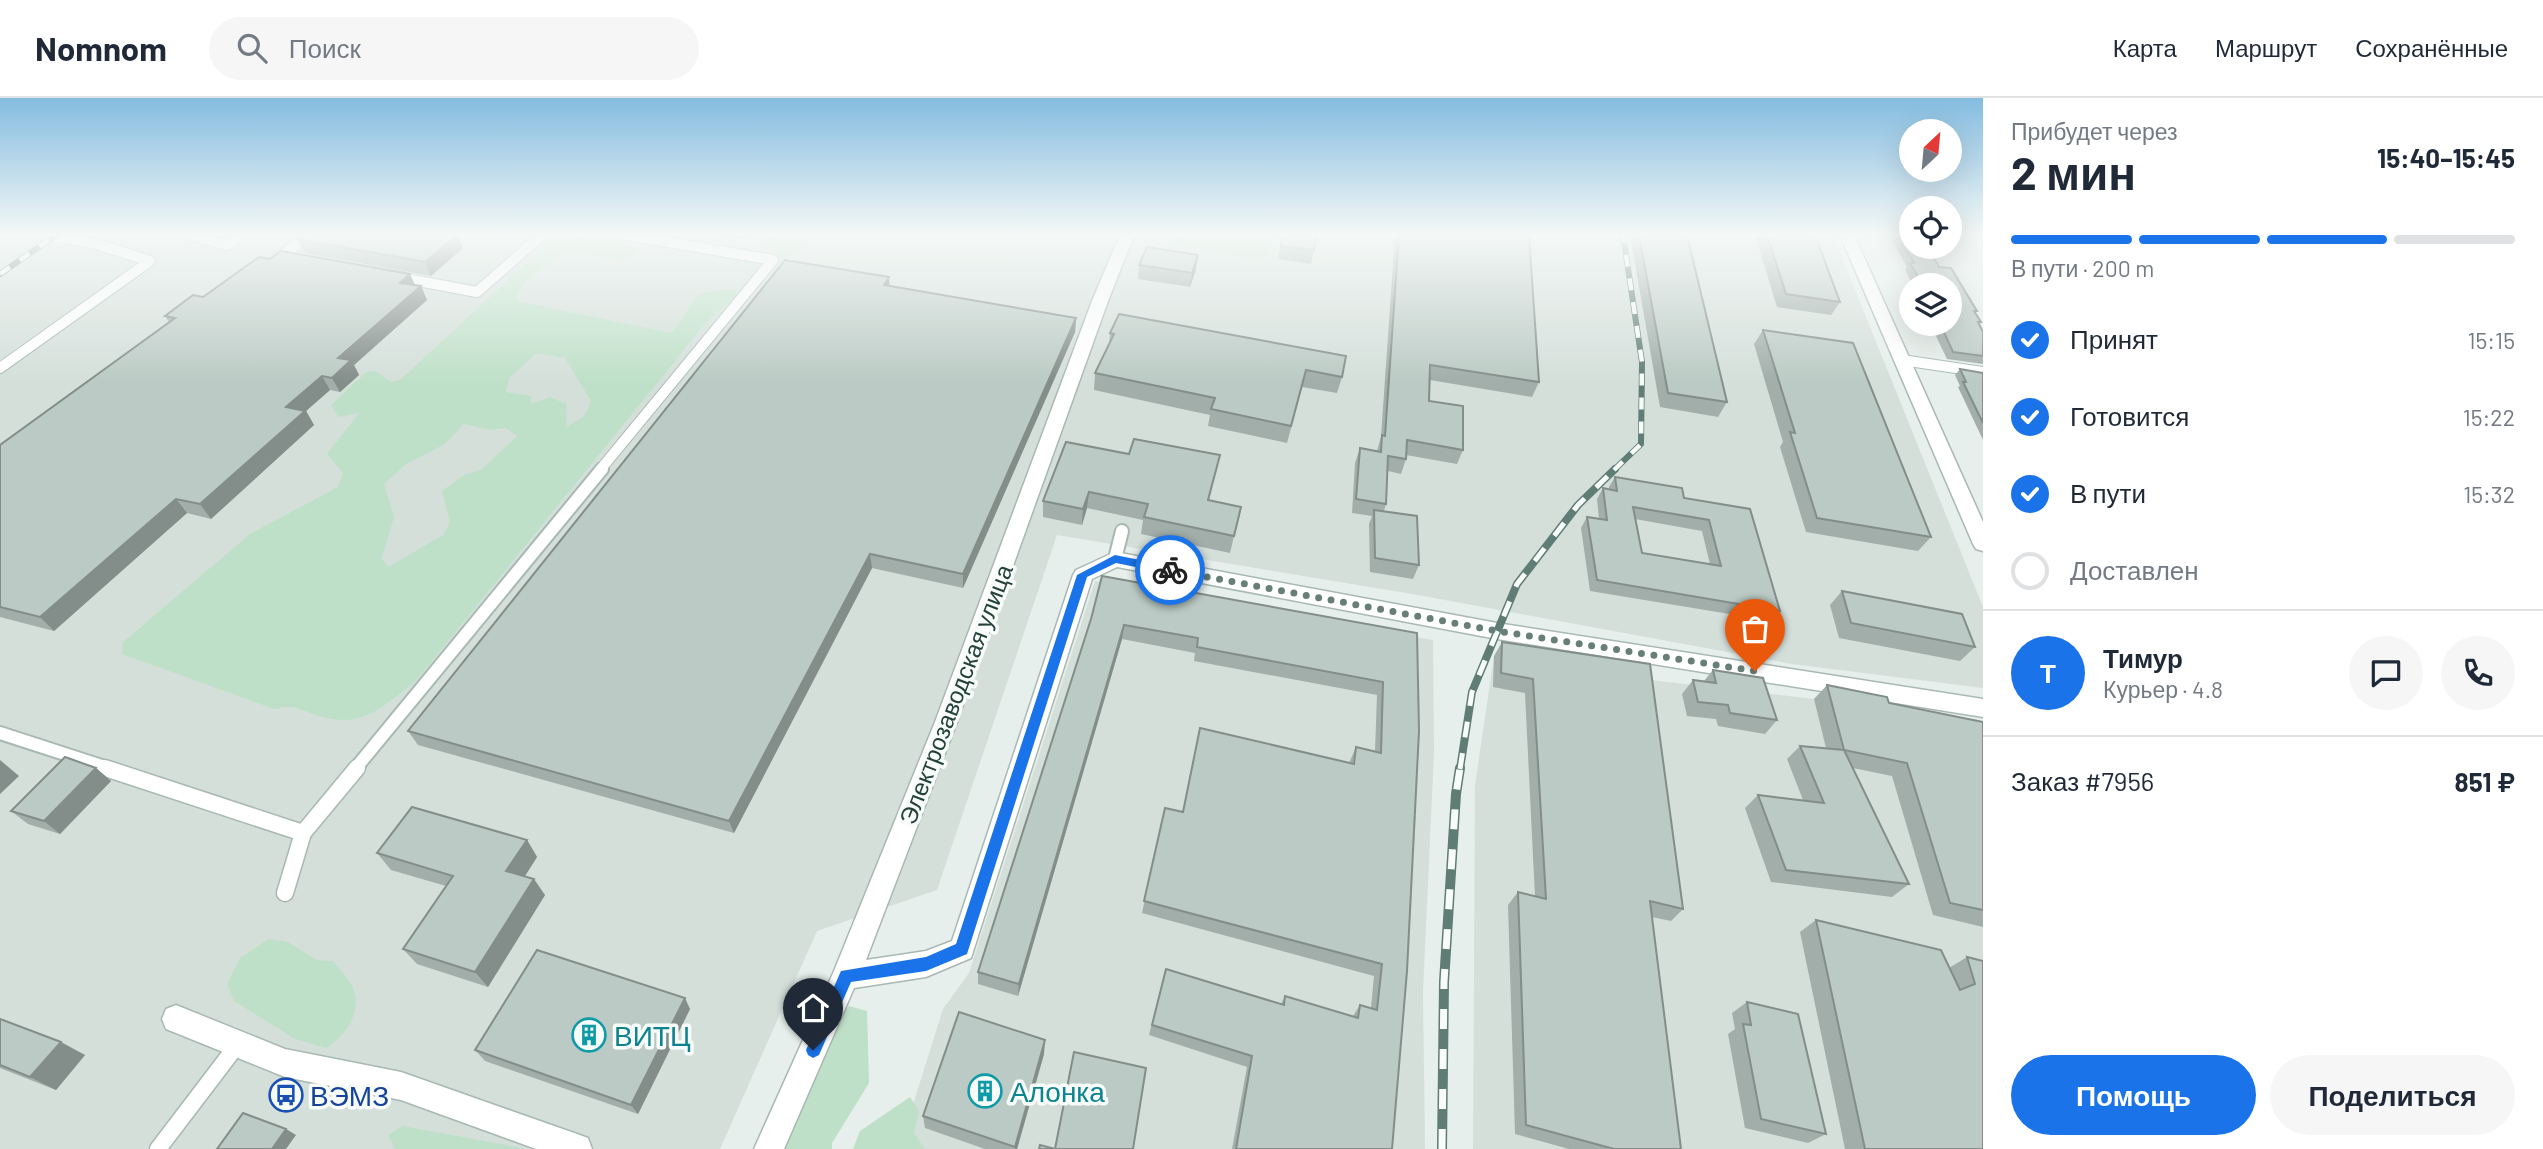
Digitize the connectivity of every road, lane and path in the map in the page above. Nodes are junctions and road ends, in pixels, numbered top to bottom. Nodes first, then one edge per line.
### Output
1 (118, 284) edge
2 (434, 284) edge
3 (486, 284) edge
4 (753, 284) edge
5 (1107, 284) edge
6 (1869, 284) edge
7 (1902, 360) junction
8 (0, 368) edge
9 (1983, 372) edge
10 (1122, 531) dead end
11 (1983, 544) edge
12 (1115, 559) junction
13 (1983, 708) edge
14 (0, 733) edge
15 (303, 834) junction
16 (285, 893) dead end
17 (846, 976) junction
18 (176, 1019) dead end
19 (238, 1044) junction
20 (158, 1149) edge
21 (577, 1149) edge
22 (769, 1149) edge

1 - 8 lane
2 - 3 lane
4 - 15 lane
5 - 17 street, Электрозаводская улица
6 - 7 street
7 - 9 lane
7 - 11 street
10 - 12 lane
12 - 13 street
12 - 17 street
14 - 15 lane
15 - 16 lane
17 - 22 street, Электрозаводская улица
18 - 19 street
19 - 20 lane
19 - 21 street

